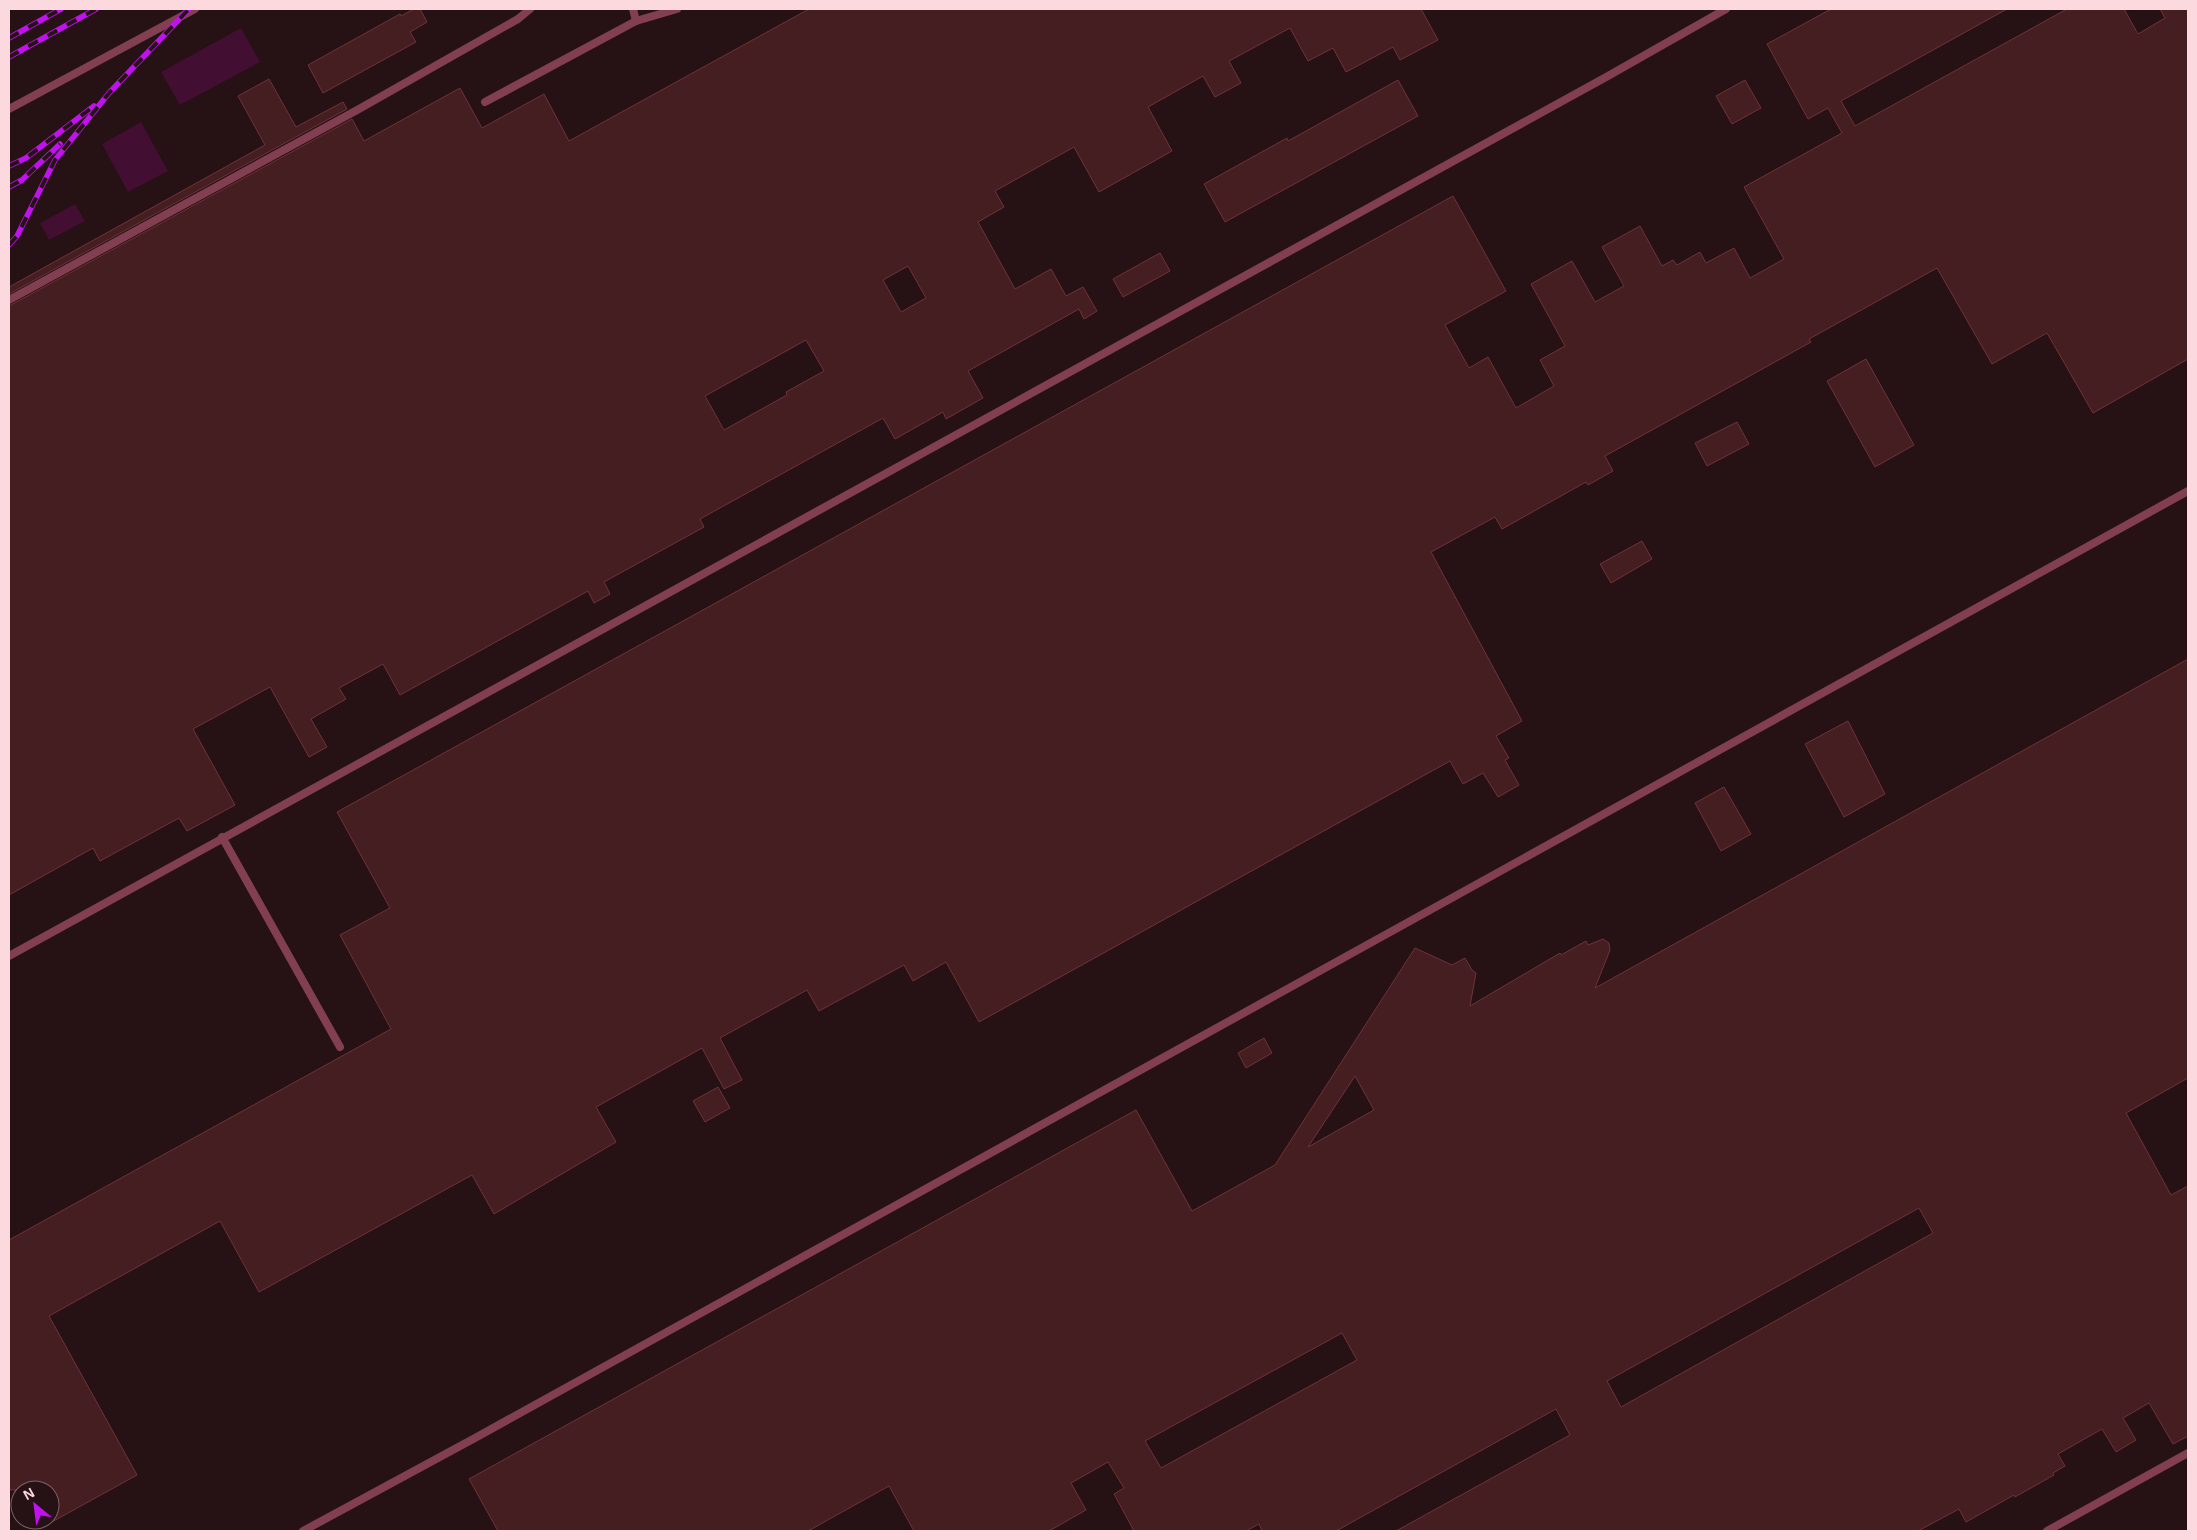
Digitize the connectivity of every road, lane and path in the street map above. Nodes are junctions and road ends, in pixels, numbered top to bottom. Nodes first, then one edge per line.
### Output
1 (195, 9) edge
2 (530, 9) edge
3 (633, 9) edge
4 (677, 9) edge
5 (1726, 9) edge
6 (636, 21) junction
7 (484, 102) dead end
8 (9, 109) edge
9 (9, 300) edge
10 (2188, 491) edge
11 (222, 837) junction
12 (9, 956) edge
13 (340, 1047) dead end
14 (2188, 1453) edge
15 (303, 1531) edge
16 (2047, 1531) edge

1 - 8 lane
2 - 9 lane
3 - 6 lane
4 - 6 lane
5 - 11 lane
6 - 7 lane
10 - 15 lane
11 - 12 lane
11 - 13 lane
14 - 16 lane

